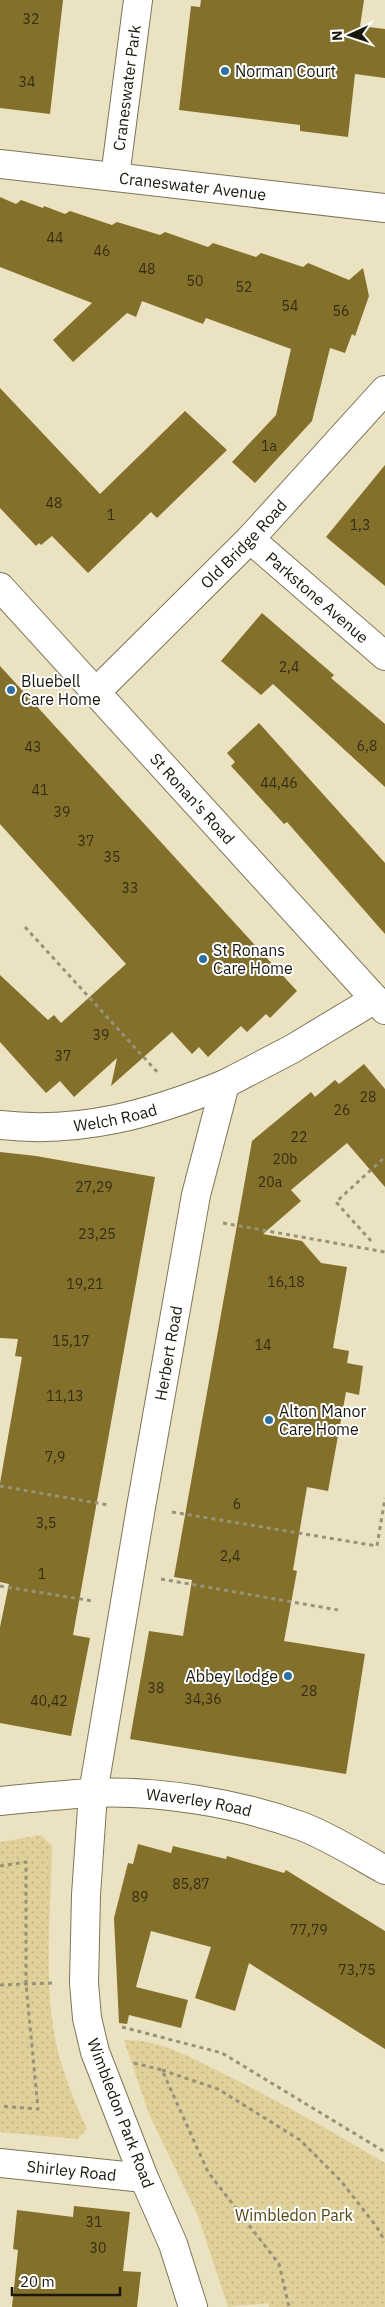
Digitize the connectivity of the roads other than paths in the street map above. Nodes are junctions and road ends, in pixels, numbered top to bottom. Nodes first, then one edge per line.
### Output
1 (138, 0) edge
2 (0, 164) edge
3 (115, 177) junction
4 (385, 208) edge
5 (385, 390) edge
6 (250, 538) junction
7 (0, 587) edge
8 (385, 656) edge
9 (96, 692) junction
10 (380, 1004) edge
11 (225, 1084) junction
12 (0, 1125) edge
13 (93, 1793) junction
14 (0, 1801) edge
15 (385, 1870) edge
16 (0, 2163) edge
17 (144, 2178) junction
18 (193, 2307) edge

1 - 3 street, Craneswater Park
2 - 3 street, Craneswater Avenue
3 - 4 street, Craneswater Avenue
5 - 6 street, Old Bridge Road
6 - 8 street, Parkstone Avenue
6 - 9 street, Old Bridge Road
7 - 9 street, St Ronan's Road
9 - 10 street, St Ronan's Road
10 - 11 street
11 - 12 street, Welch Road
11 - 13 street, Herbert Road
13 - 14 street, Waverley Road
13 - 15 street, Waverley Road
13 - 17 street, Wimbledon Park Road
16 - 17 street, Shirley Road
17 - 18 street, Wimbledon Park Road

